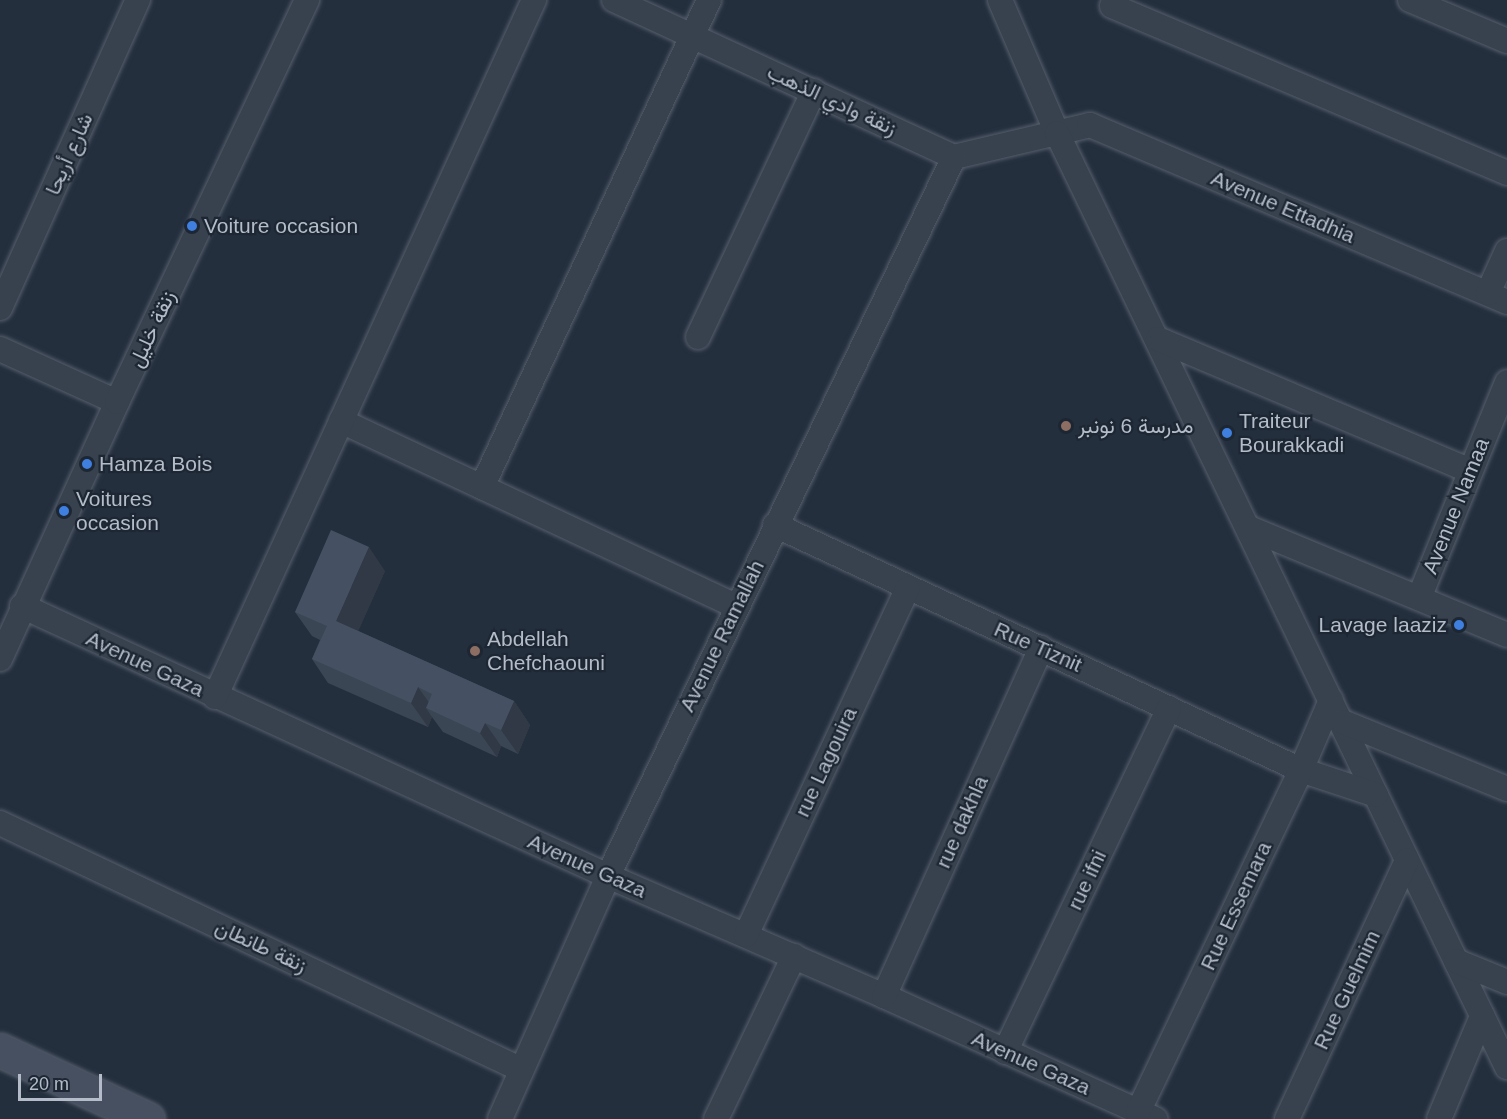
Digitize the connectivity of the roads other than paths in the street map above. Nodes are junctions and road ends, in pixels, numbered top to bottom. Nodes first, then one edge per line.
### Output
1 (138, 0) edge
2 (307, 0) edge
3 (534, 0) edge
4 (614, 0) edge
5 (709, 0) edge
6 (1000, 0) edge
7 (1410, 0) edge
8 (1112, 6) dead end
9 (693, 36) junction
10 (1507, 41) edge
11 (814, 91) junction
12 (1057, 133) junction
13 (954, 157) junction
14 (1507, 173) edge
15 (1507, 251) edge
16 (1498, 298) edge
17 (0, 308) edge
18 (698, 337) dead end
19 (1158, 339) junction
20 (0, 349) edge
21 (1507, 382) edge
22 (117, 402) junction
23 (341, 421) junction
24 (1470, 471) junction
25 (482, 487) junction
26 (776, 525) junction
27 (1249, 528) junction
28 (907, 589) junction
29 (1419, 598) junction
30 (22, 606) junction
31 (736, 606) junction
32 (1507, 635) edge
33 (1041, 648) junction
34 (0, 659) edge
35 (215, 697) junction
36 (1331, 700) junction
37 (1169, 708) junction
38 (1342, 723) junction
39 (1301, 770) junction
40 (1507, 789) edge
41 (1376, 795) junction
42 (0, 823) edge
43 (1407, 861) junction
44 (608, 876) junction
45 (746, 935) junction
46 (794, 956) junction
47 (1456, 961) junction
48 (1507, 982) edge
49 (884, 996) junction
50 (1482, 1016) junction
51 (0, 1050) edge
52 (1005, 1052) junction
53 (1507, 1067) edge
54 (522, 1070) junction
55 (1147, 1115) edge
56 (148, 1119) edge
57 (500, 1119) edge
58 (716, 1119) edge
59 (1287, 1119) edge
60 (1439, 1119) edge

1 - 17 street, شارع أريحا
2 - 22 street, زنقة خليل
3 - 23 street
4 - 9 street, زنقة وادي الذهب
5 - 9 street
6 - 12 street
7 - 10 street
8 - 14 street
9 - 11 street, زنقة وادي الذهب
9 - 25 street
11 - 13 street, زنقة وادي الذهب
11 - 18 street
12 - 13 street
12 - 16 street, Avenue Ettadhia
12 - 19 street
13 - 26 street, Avenue Ramallah
15 - 16 street
19 - 24 street
19 - 27 street
20 - 22 street
21 - 24 street, Avenue Namaa
22 - 30 street, زنقة خليل
23 - 25 street
23 - 35 street
24 - 29 street, Avenue Namaa
25 - 31 street
26 - 28 street, Rue Tiznit
26 - 31 street, Avenue Ramallah
27 - 29 street
27 - 36 street
28 - 33 street, Rue Tiznit
28 - 45 street, rue Lagouira
29 - 32 street
30 - 34 street, زنقة خليل
30 - 35 street, Avenue Gaza
31 - 44 street, Avenue Ramallah
33 - 37 street, Rue Tiznit
33 - 49 street, rue dakhla
35 - 44 street, Avenue Gaza
36 - 38 street
36 - 39 street, Rue Essemara
37 - 39 street, Rue Tiznit
37 - 52 street, rue ifni
38 - 40 street
38 - 41 street
39 - 41 street, Rue Tiznit
39 - 55 street, Rue Essemara
41 - 43 street
42 - 54 street, زنقة طانطان
43 - 47 street
43 - 59 street, Rue Guelmim
44 - 45 street, Avenue Gaza
44 - 54 street, Avenue Ramallah
45 - 46 street, Avenue Gaza
46 - 49 street, Avenue Gaza
46 - 58 street
47 - 48 street
47 - 50 street
49 - 52 street, Avenue Gaza
50 - 53 street
50 - 60 street
51 - 56 street
52 - 55 street, Avenue Gaza
54 - 57 street, Avenue Ramallah

